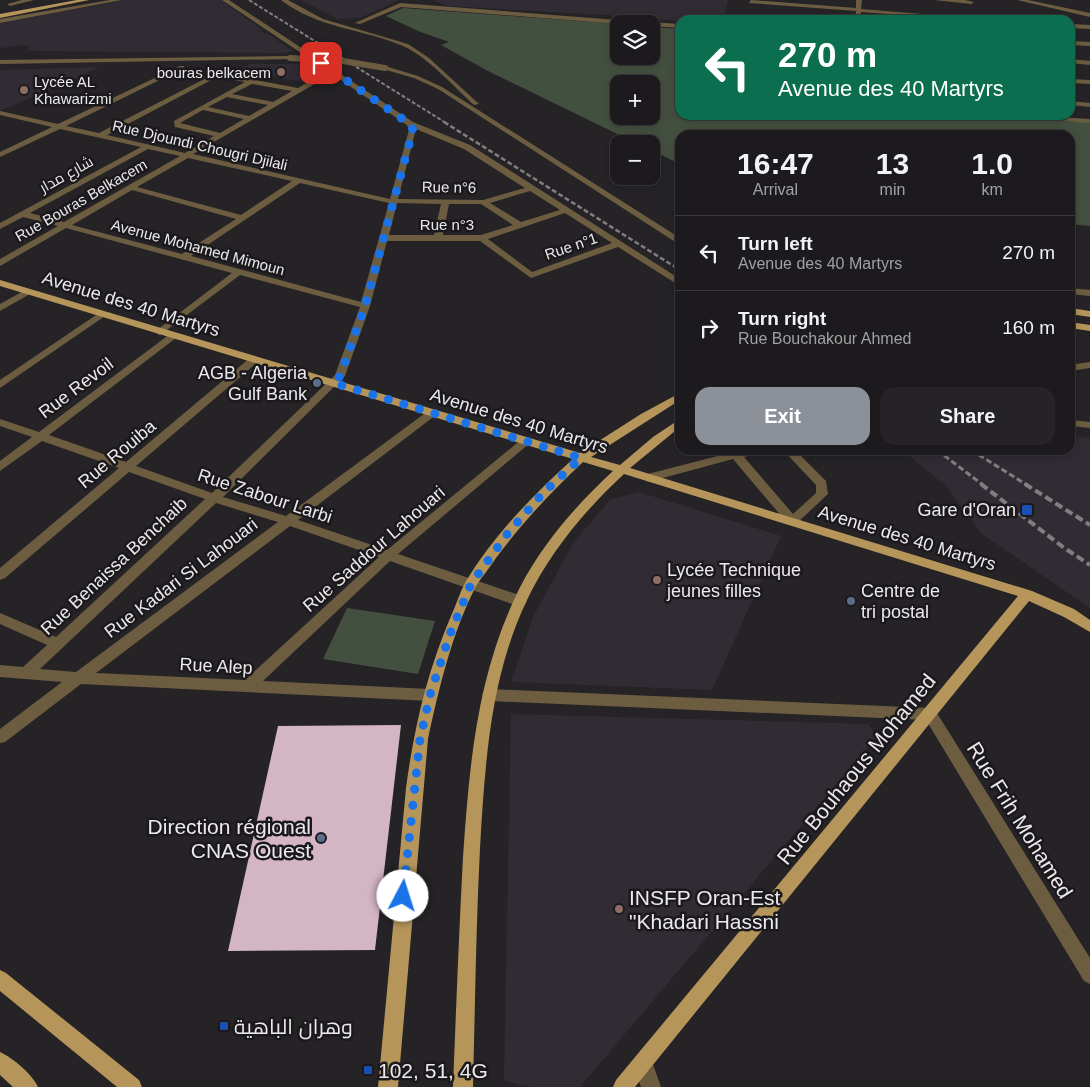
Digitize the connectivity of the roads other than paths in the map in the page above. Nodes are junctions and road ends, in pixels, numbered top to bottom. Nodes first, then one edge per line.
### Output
1 (31, 0) edge
2 (75, 0) edge
3 (86, 0) edge
4 (119, 0) edge
5 (226, 0) edge
6 (284, 0) edge
7 (409, 0) edge
8 (425, 0) edge
9 (859, 0) edge
10 (937, 0) edge
11 (1020, 0) edge
12 (1063, 0) edge
13 (751, 1) edge
14 (761, 1) edge
15 (971, 1) edge
16 (7, 4) edge
17 (396, 6) junction
18 (1050, 6) junction
19 (38, 8) junction
20 (442, 8) junction
21 (858, 10) junction
22 (0, 14) edge
23 (44, 14) junction
24 (1090, 14) edge
25 (746, 15) edge
26 (757, 15) edge
27 (858, 15) edge
28 (922, 15) edge
29 (973, 15) edge
30 (0, 21) edge
31 (610, 21) edge
32 (358, 23) junction
33 (333, 24) junction
34 (660, 25) edge
35 (675, 26) edge
36 (1075, 26) edge
37 (1090, 27) edge
38 (360, 31) junction
39 (1075, 43) edge
40 (1090, 44) edge
41 (0, 62) edge
42 (1075, 62) edge
43 (1090, 63) edge
44 (98, 65) dead end
45 (182, 67) junction
46 (190, 67) dead end
47 (332, 71) junction
48 (1075, 80) edge
49 (252, 81) junction
50 (1090, 82) edge
51 (239, 88) junction
52 (248, 90) dead end
53 (297, 90) junction
54 (226, 95) junction
55 (276, 95) dead end
56 (286, 96) junction
57 (212, 102) junction
58 (222, 104) dead end
59 (273, 104) junction
60 (1075, 104) edge
61 (1090, 105) edge
62 (201, 108) junction
63 (251, 110) dead end
64 (260, 111) junction
65 (0, 113) edge
66 (249, 118) junction
67 (1075, 120) edge
68 (1090, 121) edge
69 (410, 124) junction
70 (501, 126) junction
71 (58, 127) junction
72 (220, 135) junction
73 (99, 136) junction
74 (146, 147) junction
75 (0, 155) edge
76 (184, 155) junction
77 (298, 181) junction
78 (129, 187) junction
79 (532, 188) junction
80 (446, 201) junction
81 (394, 202) junction
82 (484, 202) junction
83 (567, 210) junction
84 (23, 214) junction
85 (242, 218) junction
86 (64, 225) junction
87 (519, 225) junction
88 (0, 226) edge
89 (383, 238) junction
90 (438, 238) junction
91 (482, 238) junction
92 (675, 239) edge
93 (619, 244) junction
94 (184, 257) junction
95 (0, 263) edge
96 (239, 272) junction
97 (675, 280) edge
98 (0, 283) edge
99 (27, 292) junction
100 (1075, 292) edge
101 (1090, 293) edge
102 (365, 306) junction
103 (0, 308) edge
104 (1075, 312) edge
105 (102, 314) junction
106 (1090, 314) edge
107 (1075, 326) edge
108 (1090, 328) edge
109 (160, 332) junction
110 (173, 336) junction
111 (255, 359) junction
112 (1090, 366) edge
113 (1075, 368) edge
114 (334, 383) junction
115 (0, 385) edge
116 (675, 399) edge
117 (432, 413) junction
118 (1075, 420) edge
119 (0, 422) edge
120 (1075, 424) edge
121 (675, 426) edge
122 (1089, 427) edge
123 (1075, 428) edge
124 (41, 436) junction
125 (526, 441) junction
126 (736, 455) joint
127 (794, 455) edge
128 (581, 458) junction
129 (0, 467) edge
130 (129, 467) junction
131 (621, 470) junction
132 (648, 478) junction
133 (214, 498) junction
134 (288, 521) junction
135 (792, 521) junction
136 (388, 556) junction
137 (0, 575) edge
138 (471, 584) junction
139 (1027, 594) junction
140 (520, 600) junction
141 (0, 618) edge
142 (1090, 627) edge
143 (57, 643) junction
144 (0, 671) edge
145 (27, 672) junction
146 (80, 678) junction
147 (248, 686) junction
148 (430, 695) junction
149 (489, 695) junction
150 (930, 714) junction
151 (0, 737) edge
152 (1090, 975) edge
153 (0, 979) edge
154 (0, 1062) edge
155 (643, 1062) junction
156 (28, 1087) edge
157 (132, 1087) edge
158 (388, 1087) edge
159 (464, 1087) edge
160 (623, 1087) edge
161 (651, 1087) edge

1 - 16 street
1 - 19 street
2 - 19 main road
3 - 19 main road
4 - 23 street
5 - 47 street
6 - 33 street
7 - 17 street
8 - 20 street
9 - 21 street
10 - 15 street
11 - 18 street
12 - 18 street
13 - 14 street
13 - 25 street
14 - 21 street
14 - 26 street
15 - 29 street
17 - 20 street
17 - 32 street
18 - 24 street
19 - 22 main road
19 - 23 main road
20 - 31 street
21 - 27 street
21 - 28 street
23 - 30 street
32 - 33 street
32 - 38 street
33 - 38 street
34 - 35 street
36 - 37 street
38 - 70 street
39 - 40 street
41 - 70 street, bridge
42 - 43 street
44 - 45 street
45 - 46 street
45 - 71 street
47 - 53 street, Rue Bouras Belkacem
47 - 69 street
48 - 50 street
49 - 51 street
49 - 53 street
49 - 73 street
51 - 52 street
51 - 54 street
53 - 56 street, Rue Bouras Belkacem
54 - 57 street
54 - 59 street
55 - 56 street
56 - 59 street, Rue Bouras Belkacem
57 - 58 street
57 - 62 street
59 - 64 street, Rue Bouras Belkacem
60 - 61 street
62 - 66 street
62 - 72 street
63 - 64 street
64 - 66 street, Rue Bouras Belkacem
65 - 71 street, Rue Djoundi Chougri Djilali
66 - 72 street, Rue Bouras Belkacem
67 - 68 street
69 - 79 street
69 - 81 street, Rue Benaissa Benchaib
70 - 92 street
71 - 73 street, Rue Djoundi Chougri Djilali
71 - 75 street
72 - 76 street, Rue Bouras Belkacem
73 - 74 street, Rue Djoundi Chougri Djilali
74 - 76 street, Rue Djoundi Chougri Djilali
74 - 84 street, شارع مدار
76 - 77 street, Rue Djoundi Chougri Djilali
76 - 78 street, Rue Bouras Belkacem
77 - 81 street, Rue Djoundi Chougri Djilali
77 - 85 street
78 - 85 street
78 - 86 street, Rue Bouras Belkacem
79 - 82 street, Rue n°6
79 - 83 street
80 - 81 street, Rue n°6
80 - 82 street, Rue n°6
80 - 90 street
81 - 89 street, Rue Benaissa Benchaib
82 - 87 street
83 - 87 street, Rue n°3
83 - 93 street
84 - 86 street, Avenue Mohamed Mimoun
84 - 88 street, شارع مدار
85 - 94 street
86 - 94 street, Avenue Mohamed Mimoun
86 - 95 street, Rue Bouras Belkacem
87 - 91 street, Rue n°3
89 - 90 street, Rue n°3
89 - 102 street, Rue Benaissa Benchaib
90 - 91 street, Rue n°3
91 - 93 street, Rue n°1
93 - 97 street
94 - 96 street, Avenue Mohamed Mimoun
96 - 102 street, Avenue Mohamed Mimoun
96 - 109 street
98 - 99 main road, Avenue des 40 Martyrs
99 - 103 street
99 - 105 main road, Avenue des 40 Martyrs
100 - 101 street
102 - 114 street, Rue Benaissa Benchaib
104 - 106 main road
105 - 109 main road, Avenue des 40 Martyrs
105 - 115 street
107 - 108 main road
109 - 110 main road, Avenue des 40 Martyrs
110 - 111 main road, Avenue des 40 Martyrs
110 - 124 street, Rue Revoil
111 - 114 main road, Avenue des 40 Martyrs
111 - 130 street, Rue Rouiba
112 - 113 street
114 - 117 main road, Avenue des 40 Martyrs
114 - 133 street, Rue Benaissa Benchaib
116 - 128 main road
117 - 125 main road, Avenue des 40 Martyrs
117 - 134 street, Rue Kadari Si Lahouari
118 - 122 street
119 - 124 street, Rue Zabour Larbi
120 - 122 street
121 - 131 main road
122 - 123 street
124 - 129 street, Rue Revoil
124 - 130 street, Rue Zabour Larbi
125 - 128 main road, Avenue des 40 Martyrs
125 - 136 street, Rue Saddour Lahouari
126 - 132 street
126 - 135 street
127 - 135 street
128 - 131 main road, Avenue des 40 Martyrs
128 - 138 main road
130 - 133 street, Rue Zabour Larbi
130 - 137 street, Rue Rouiba
131 - 132 main road, Avenue des 40 Martyrs
131 - 140 main road
132 - 135 main road, Avenue des 40 Martyrs
133 - 134 street, Rue Zabour Larbi
133 - 143 street, Rue Benaissa Benchaib
134 - 136 street, Rue Zabour Larbi
134 - 146 street, Rue Kadari Si Lahouari
135 - 139 main road, Avenue des 40 Martyrs
136 - 138 street, Rue Zabour Larbi
136 - 147 street, Rue Saddour Lahouari
138 - 140 street, Rue Zabour Larbi
138 - 148 main road
139 - 142 main road, Avenue des 40 Martyrs
139 - 150 main road, Rue Bouhaous Mohamed
140 - 149 main road
141 - 143 street
143 - 145 street, Rue Benaissa Benchaib
144 - 145 street, Rue Alep
145 - 146 street, Rue Alep
146 - 147 street, Rue Alep
146 - 151 street, Rue Kadari Si Lahouari
147 - 148 street, Rue Alep
148 - 158 main road
149 - 150 street
149 - 159 main road
150 - 152 street, Rue Frih Mohamed
150 - 155 main road, Rue Bouhaous Mohamed
153 - 157 main road
154 - 156 main road
155 - 160 main road, Rue Bouhaous Mohamed
155 - 161 street

